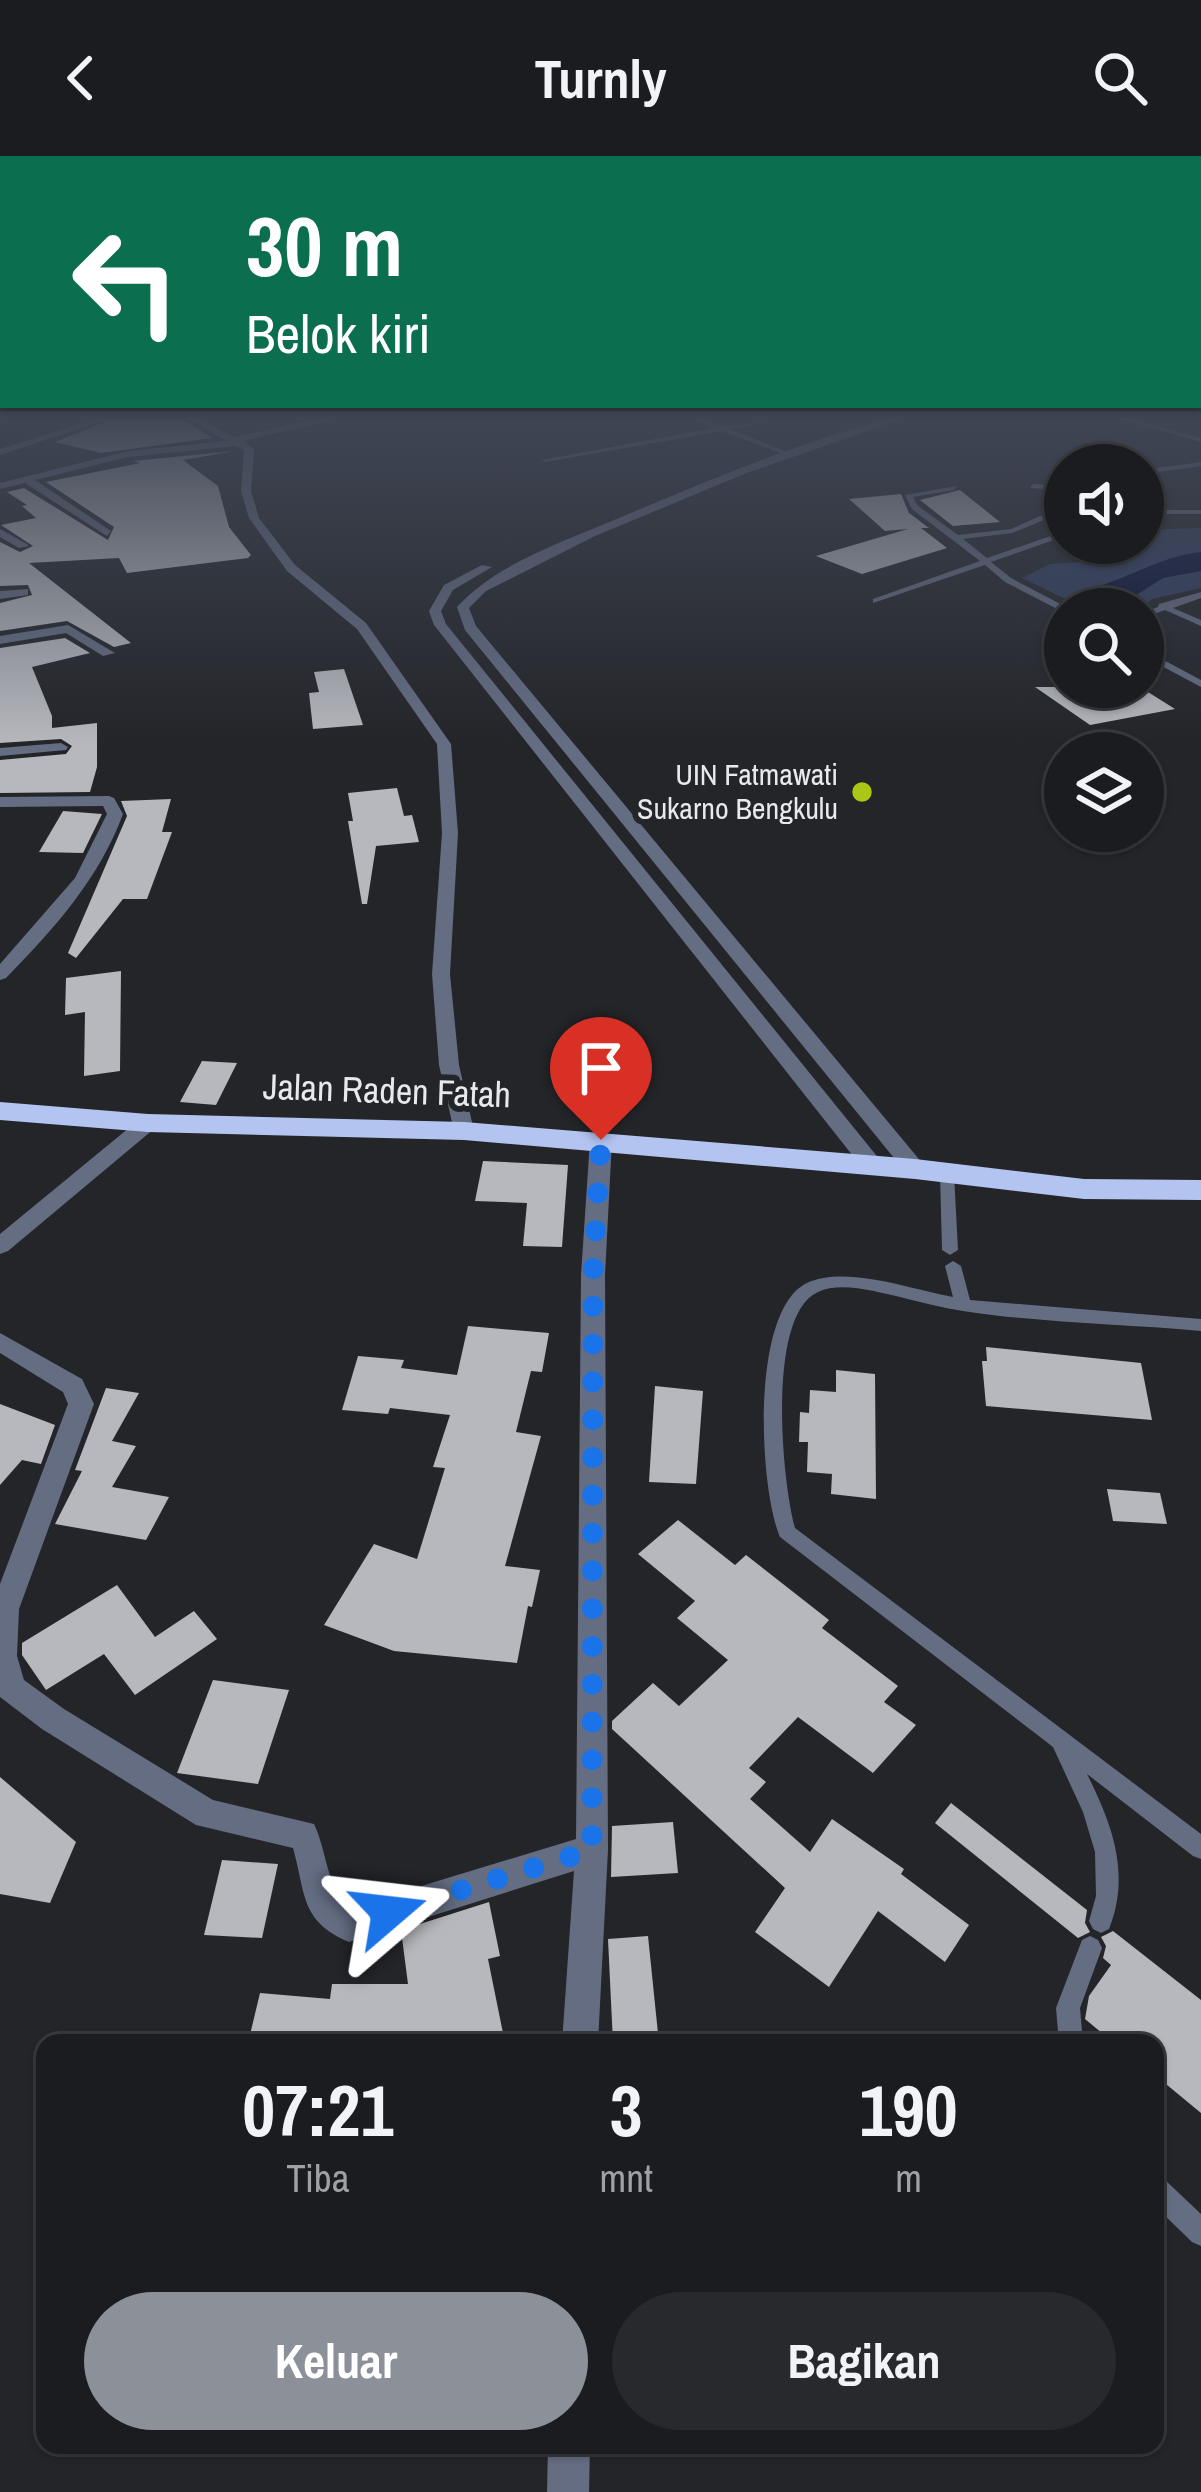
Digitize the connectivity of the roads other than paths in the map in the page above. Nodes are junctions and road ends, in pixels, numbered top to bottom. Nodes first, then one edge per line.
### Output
1 (98, 527) edge
2 (261, 527) edge
3 (582, 527) edge
4 (610, 527) edge
5 (942, 527) edge
6 (1022, 527) edge
7 (0, 532) edge
8 (107, 533) dead end
9 (956, 537) junction
10 (1044, 540) edge
11 (23, 546) dead end
12 (987, 559) junction
13 (24, 592) dead end
14 (0, 595) edge
15 (1201, 595) edge
16 (1044, 599) edge
17 (876, 601) dead end
18 (1164, 605) edge
19 (1164, 607) edge
20 (1201, 623) edge
21 (0, 640) edge
22 (108, 652) dead end
23 (1164, 664) edge
24 (1201, 684) edge
25 (61, 747) dead end
26 (0, 752) edge
27 (0, 802) edge
28 (0, 974) edge
29 (823, 1055) junction
30 (789, 1061) junction
31 (0, 1111) edge
32 (148, 1123) junction
33 (464, 1131) junction
34 (601, 1140) junction
35 (872, 1166) junction
36 (916, 1169) junction
37 (947, 1174) junction
38 (1201, 1190) edge
39 (0, 1246) edge
40 (963, 1305) junction
41 (1201, 1324) edge
42 (0, 1342) edge
43 (1060, 1741) junction
44 (1201, 1848) edge
45 (592, 1850) junction
46 (1101, 1921) dead end
47 (1090, 1948) dead end
48 (581, 2034) edge
49 (1070, 2034) edge
50 (1164, 2197) edge
51 (1201, 2233) edge
52 (569, 2454) edge
53 (568, 2492) edge

1 - 8 street
2 - 33 street
3 - 30 street
4 - 29 street
5 - 9 lane
6 - 9 lane
7 - 11 street
9 - 12 lane
10 - 12 lane
12 - 16 lane
12 - 17 lane
13 - 14 street
15 - 18 lane
19 - 20 lane
21 - 22 street
23 - 24 lane
25 - 26 street
27 - 28 street
29 - 30 street
29 - 36 street
30 - 35 street
31 - 32 highway, Jalan Raden Fatah
32 - 33 highway, Jalan Raden Fatah
32 - 39 street
33 - 34 highway, Jalan Raden Fatah
34 - 35 highway, Jalan Raden Fatah
34 - 45 street
35 - 36 highway, Jalan Raden Fatah
36 - 37 highway, Jalan Raden Fatah
37 - 38 highway, Jalan Raden Fatah
37 - 40 lane
40 - 41 lane
40 - 43 lane
42 - 45 street
43 - 44 lane
43 - 46 lane
45 - 48 street
47 - 49 lane
50 - 51 lane
52 - 53 street

